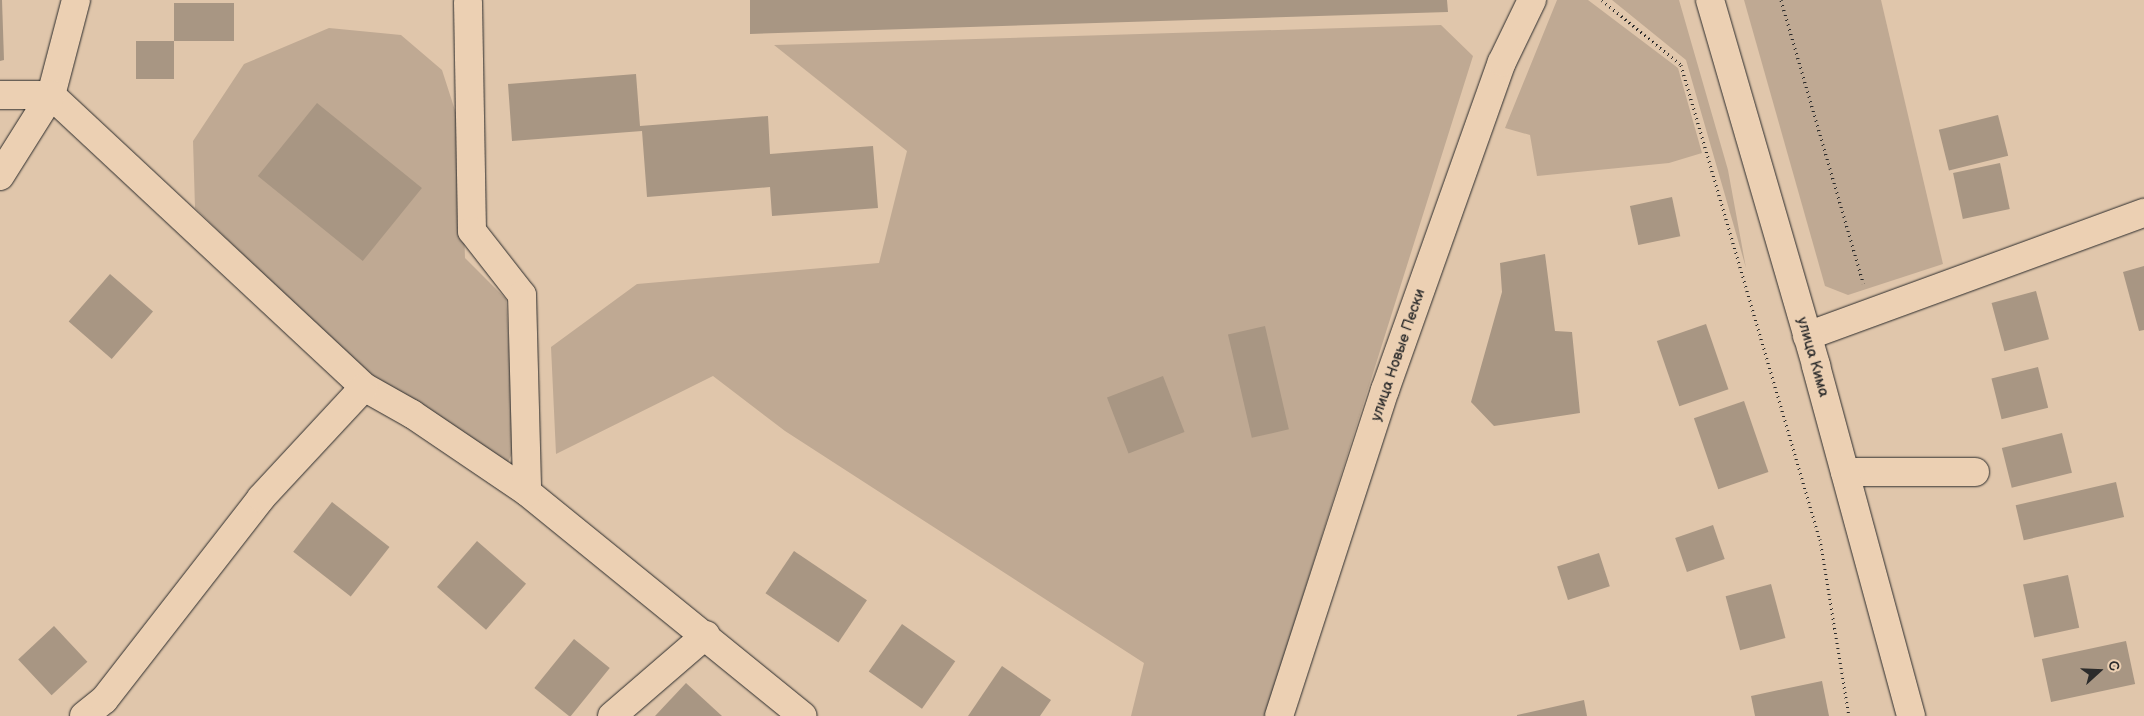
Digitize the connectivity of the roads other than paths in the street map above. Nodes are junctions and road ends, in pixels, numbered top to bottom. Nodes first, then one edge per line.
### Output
1 (76, 0) edge
2 (1532, 0) edge
3 (1710, 0) edge
4 (468, 1) edge
5 (0, 95) edge
6 (51, 95) junction
7 (0, 176) edge
8 (2144, 213) edge
9 (1807, 336) junction
10 (364, 387) junction
11 (1845, 472) junction
12 (1975, 472) dead end
13 (527, 492) junction
14 (706, 636) junction
15 (84, 716) edge
16 (612, 716) edge
17 (803, 716) edge
18 (1279, 716) edge
19 (1910, 716) edge

1 - 6 street
2 - 18 street, улица Новые Пески
3 - 9 street, улица Кима
4 - 13 street
5 - 6 street
6 - 7 street
6 - 10 street
8 - 9 street
9 - 11 street, улица Кима
10 - 13 street
10 - 15 street
11 - 12 street
11 - 19 street, улица Кима
13 - 14 street
14 - 16 street
14 - 17 street

